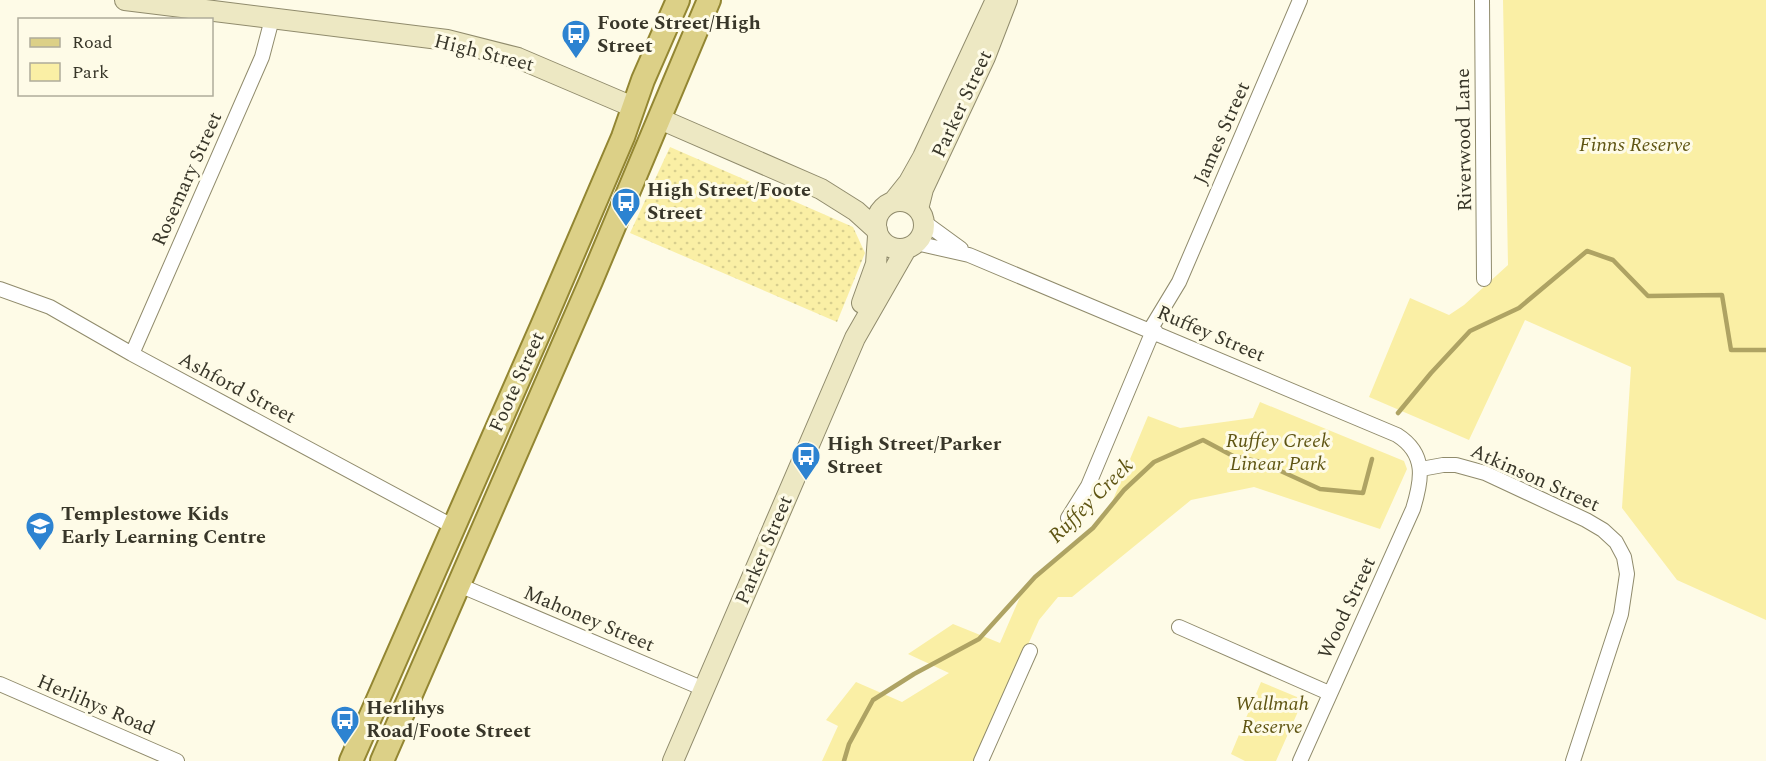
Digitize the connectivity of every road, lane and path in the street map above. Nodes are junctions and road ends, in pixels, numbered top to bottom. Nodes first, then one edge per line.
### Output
1 (124, 0) edge
2 (678, 0) edge
3 (709, 0) edge
4 (996, 0) edge
5 (1007, 0) edge
6 (1300, 0) edge
7 (1482, 0) edge
8 (164, 2) edge
9 (272, 19) junction
10 (633, 107) junction
11 (660, 119) junction
12 (821, 189) junction
13 (891, 203) junction
14 (921, 215) junction
15 (878, 233) junction
16 (911, 246) junction
17 (969, 255) junction
18 (1484, 279) dead end
19 (0, 290) edge
20 (1156, 332) junction
21 (855, 338) junction
22 (132, 354) junction
23 (1421, 470) junction
24 (1068, 518) dead end
25 (454, 528) junction
26 (459, 585) junction
27 (1179, 627) dead end
28 (1030, 651) dead end
29 (0, 684) edge
30 (704, 689) junction
31 (1329, 693) junction
32 (177, 761) edge
33 (351, 761) edge
34 (382, 761) edge
35 (673, 761) edge
36 (981, 761) edge
37 (1300, 761) edge
38 (1573, 761) edge

1 - 8 main road, High Street
2 - 10 main road, Foote Street
3 - 11 main road, Foote Street
4 - 13 main road, Parker Street
5 - 14 main road, Parker Street
6 - 20 street, James Street
7 - 18 street, Riverwood Lane
8 - 9 main road, High Street
9 - 10 main road, High Street
9 - 22 street, Rosemary Street
10 - 11 main road, High Street
10 - 25 main road, Foote Street
11 - 12 main road, High Street
11 - 26 main road, Foote Street
12 - 13 main road, High Street
12 - 15 main road, High Street
13 - 14 main road
13 - 15 main road
14 - 16 main road
14 - 17 street, Ruffey Street
15 - 16 main road
15 - 21 main road, Parker Street
16 - 17 street, Ruffey Street
16 - 21 main road, Parker Street
17 - 20 street, Ruffey Street
19 - 22 street, Ashford Street
20 - 23 street, Ruffey Street
20 - 24 street, James Street
21 - 30 main road, Parker Street
22 - 25 street, Ashford Street
23 - 31 street, Wood Street
23 - 38 street, Atkinson Street
25 - 33 main road, Foote Street
26 - 30 street, Mahoney Street
26 - 34 main road, Foote Street
27 - 31 street
28 - 36 street
29 - 32 street, Herlihys Road
30 - 35 main road, Parker Street
31 - 37 street, Wood Street

